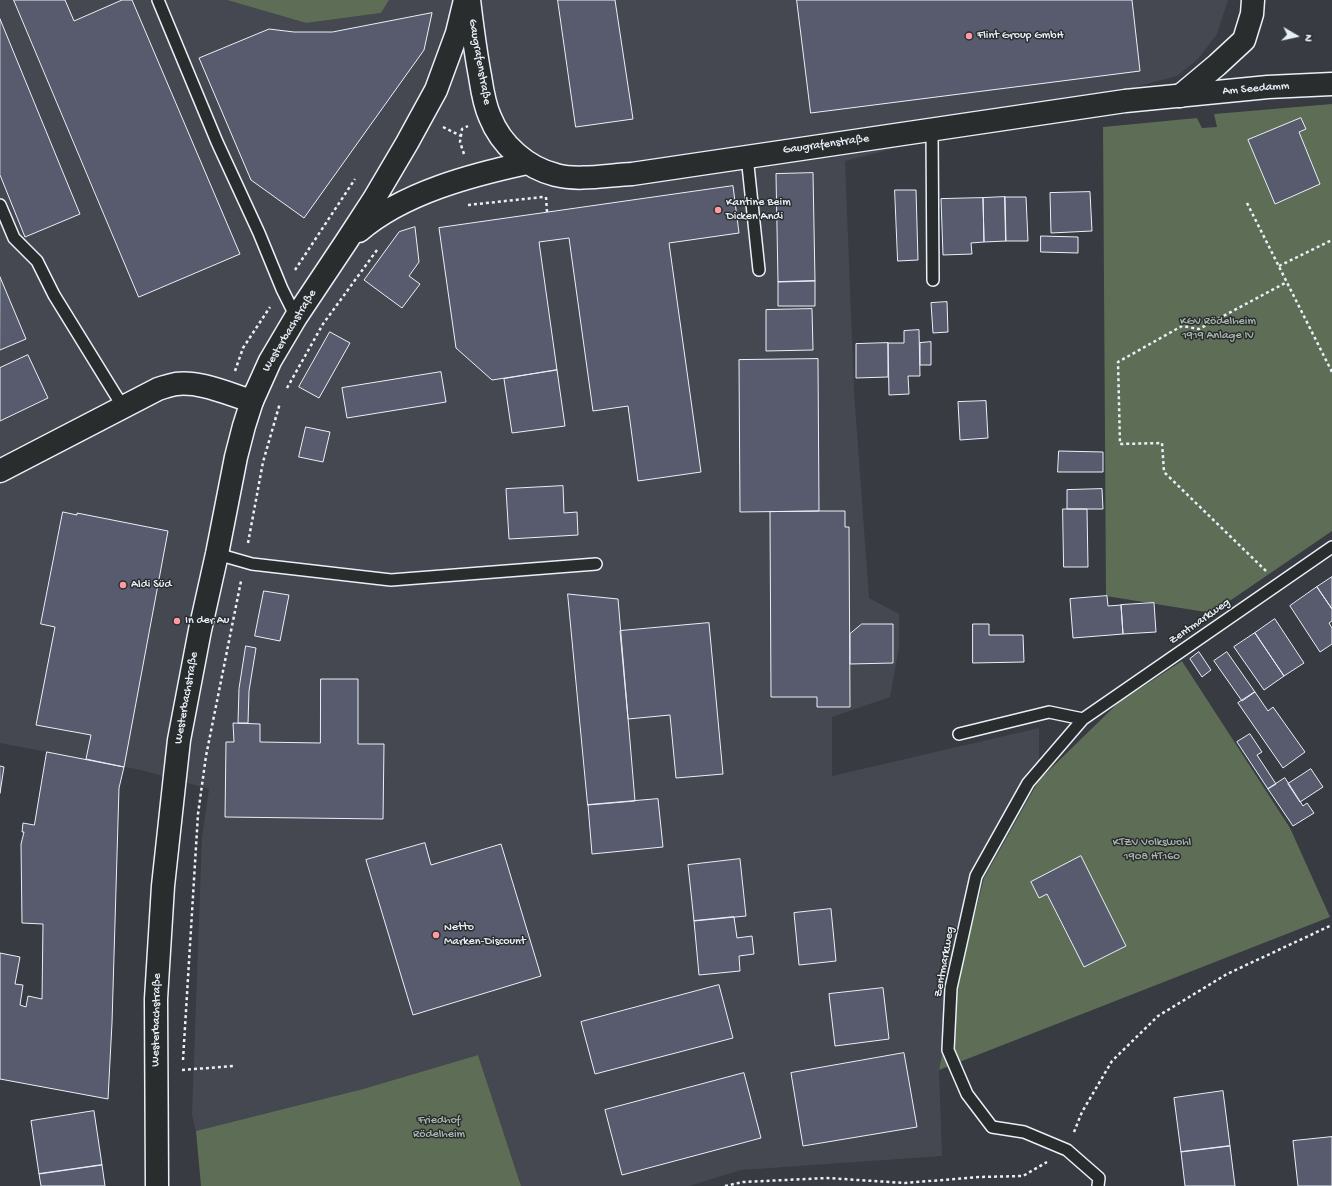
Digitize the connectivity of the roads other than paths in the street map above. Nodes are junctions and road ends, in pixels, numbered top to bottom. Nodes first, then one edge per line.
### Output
1 (158, 0) edge
2 (465, 0) edge
3 (469, 0) edge
4 (1253, 0) edge
5 (1332, 84) edge
6 (1180, 96) junction
7 (932, 130) junction
8 (748, 156) junction
9 (527, 163) junction
10 (0, 205) edge
11 (346, 242) junction
12 (759, 270) dead end
13 (934, 280) dead end
14 (296, 317) junction
15 (252, 401) junction
16 (123, 407) junction
17 (0, 471) edge
18 (1332, 547) edge
19 (217, 554) junction
20 (596, 564) dead end
21 (1083, 719) junction
22 (959, 734) dead end
23 (157, 1186) edge
24 (1098, 1186) edge

1 - 14 lane
2 - 11 street, Westerbachstraße
3 - 9 street, Gaugrafenstraße
4 - 6 street
5 - 6 street, Am Seedamm
6 - 7 street, Gaugrafenstraße
7 - 8 street, Gaugrafenstraße
7 - 13 lane
8 - 9 street, Gaugrafenstraße
8 - 12 lane
9 - 11 street, Westerbachstraße
10 - 16 lane
11 - 14 street, Westerbachstraße
14 - 15 street, Westerbachstraße
15 - 16 street
15 - 19 street, Westerbachstraße
16 - 17 street
18 - 21 lane, Zentmarkweg
19 - 20 lane
19 - 23 street, Westerbachstraße
21 - 22 lane
21 - 24 lane, Zentmarkweg

